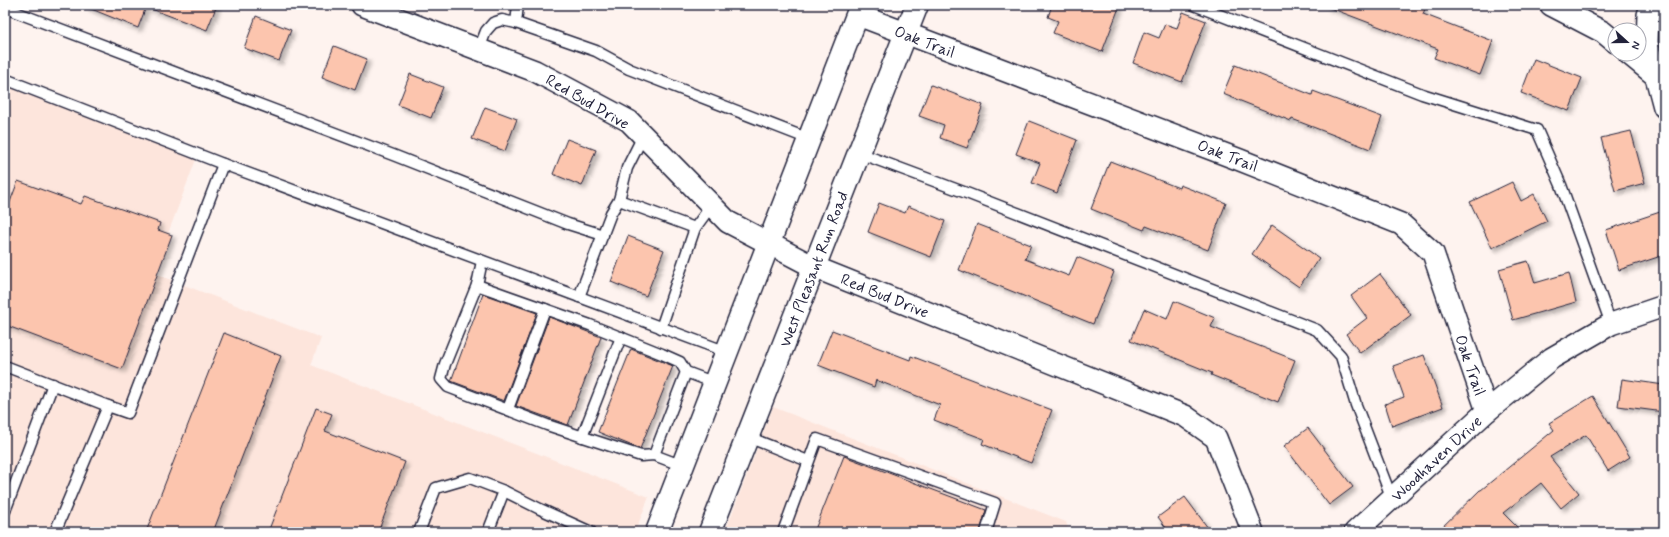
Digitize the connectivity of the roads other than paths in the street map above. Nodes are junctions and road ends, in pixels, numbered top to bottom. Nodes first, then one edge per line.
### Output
1 (362, 5) edge
2 (518, 5) edge
3 (917, 5) edge
4 (1194, 5) edge
5 (1551, 5) edge
6 (1652, 5) edge
7 (5, 8) edge
8 (859, 10) edge
9 (516, 23) junction
10 (905, 34) junction
11 (1607, 35) edge
12 (479, 50) junction
13 (1639, 62) edge
14 (1657, 77) junction
15 (5, 79) edge
16 (1664, 107) edge
17 (643, 136) junction
18 (810, 139) junction
19 (859, 153) junction
20 (223, 164) junction
21 (619, 200) junction
22 (711, 206) junction
23 (695, 228) junction
24 (603, 235) junction
25 (769, 244) junction
26 (482, 261) junction
27 (814, 267) junction
28 (477, 285) junction
29 (579, 297) junction
30 (1664, 306) edge
31 (546, 309) junction
32 (1611, 324) junction
33 (661, 328) junction
34 (621, 337) junction
35 (727, 352) junction
36 (5, 366) edge
37 (686, 372) junction
38 (714, 383) junction
39 (53, 384) junction
40 (108, 406) junction
41 (508, 409) junction
42 (1486, 411) junction
43 (582, 436) junction
44 (748, 437) junction
45 (654, 456) junction
46 (808, 461) junction
47 (683, 466) junction
48 (504, 491) junction
49 (1392, 499) junction
50 (5, 511) edge
51 (56, 532) edge
52 (419, 532) edge
53 (488, 532) edge
54 (591, 532) edge
55 (657, 532) edge
56 (710, 532) edge
57 (783, 532) edge
58 (986, 532) edge
59 (1253, 532) edge
60 (1355, 532) edge

1 - 12 street, Red Bud Drive
2 - 9 lane
3 - 10 main road, West Pleasant Run Road
4 - 32 lane
5 - 11 street
6 - 14 street
7 - 24 lane
8 - 10 street, Oak Trail
8 - 18 main road
9 - 12 lane
9 - 18 lane
10 - 19 main road, West Pleasant Run Road
10 - 42 street, Oak Trail
12 - 17 street, Red Bud Drive
13 - 14 street
14 - 16 street
15 - 20 lane
17 - 21 lane
17 - 22 street, Red Bud Drive
18 - 25 main road
19 - 27 main road, West Pleasant Run Road
19 - 49 lane
20 - 26 lane
20 - 40 lane
21 - 23 lane
21 - 24 lane
22 - 23 lane
22 - 25 street, Red Bud Drive
23 - 33 lane
24 - 29 lane
25 - 27 street, Red Bud Drive
25 - 35 main road
26 - 28 lane
26 - 29 lane
27 - 44 main road, West Pleasant Run Road
27 - 59 street, Red Bud Drive
28 - 31 lane
28 - 41 lane
29 - 33 lane
30 - 32 street, Woodhaven Drive
31 - 34 lane
31 - 41 lane
32 - 42 street, Woodhaven Drive
33 - 35 lane
34 - 37 lane
34 - 43 lane
35 - 38 main road
36 - 39 lane
37 - 38 lane
37 - 45 lane
38 - 47 main road
39 - 40 lane
39 - 50 lane
40 - 51 lane
41 - 43 lane
42 - 49 street, Woodhaven Drive
43 - 45 lane
44 - 46 lane
44 - 56 main road, West Pleasant Run Road
45 - 47 lane
46 - 57 lane
46 - 58 lane
47 - 55 main road
48 - 52 lane
48 - 53 lane
48 - 54 lane
49 - 60 street, Woodhaven Drive

